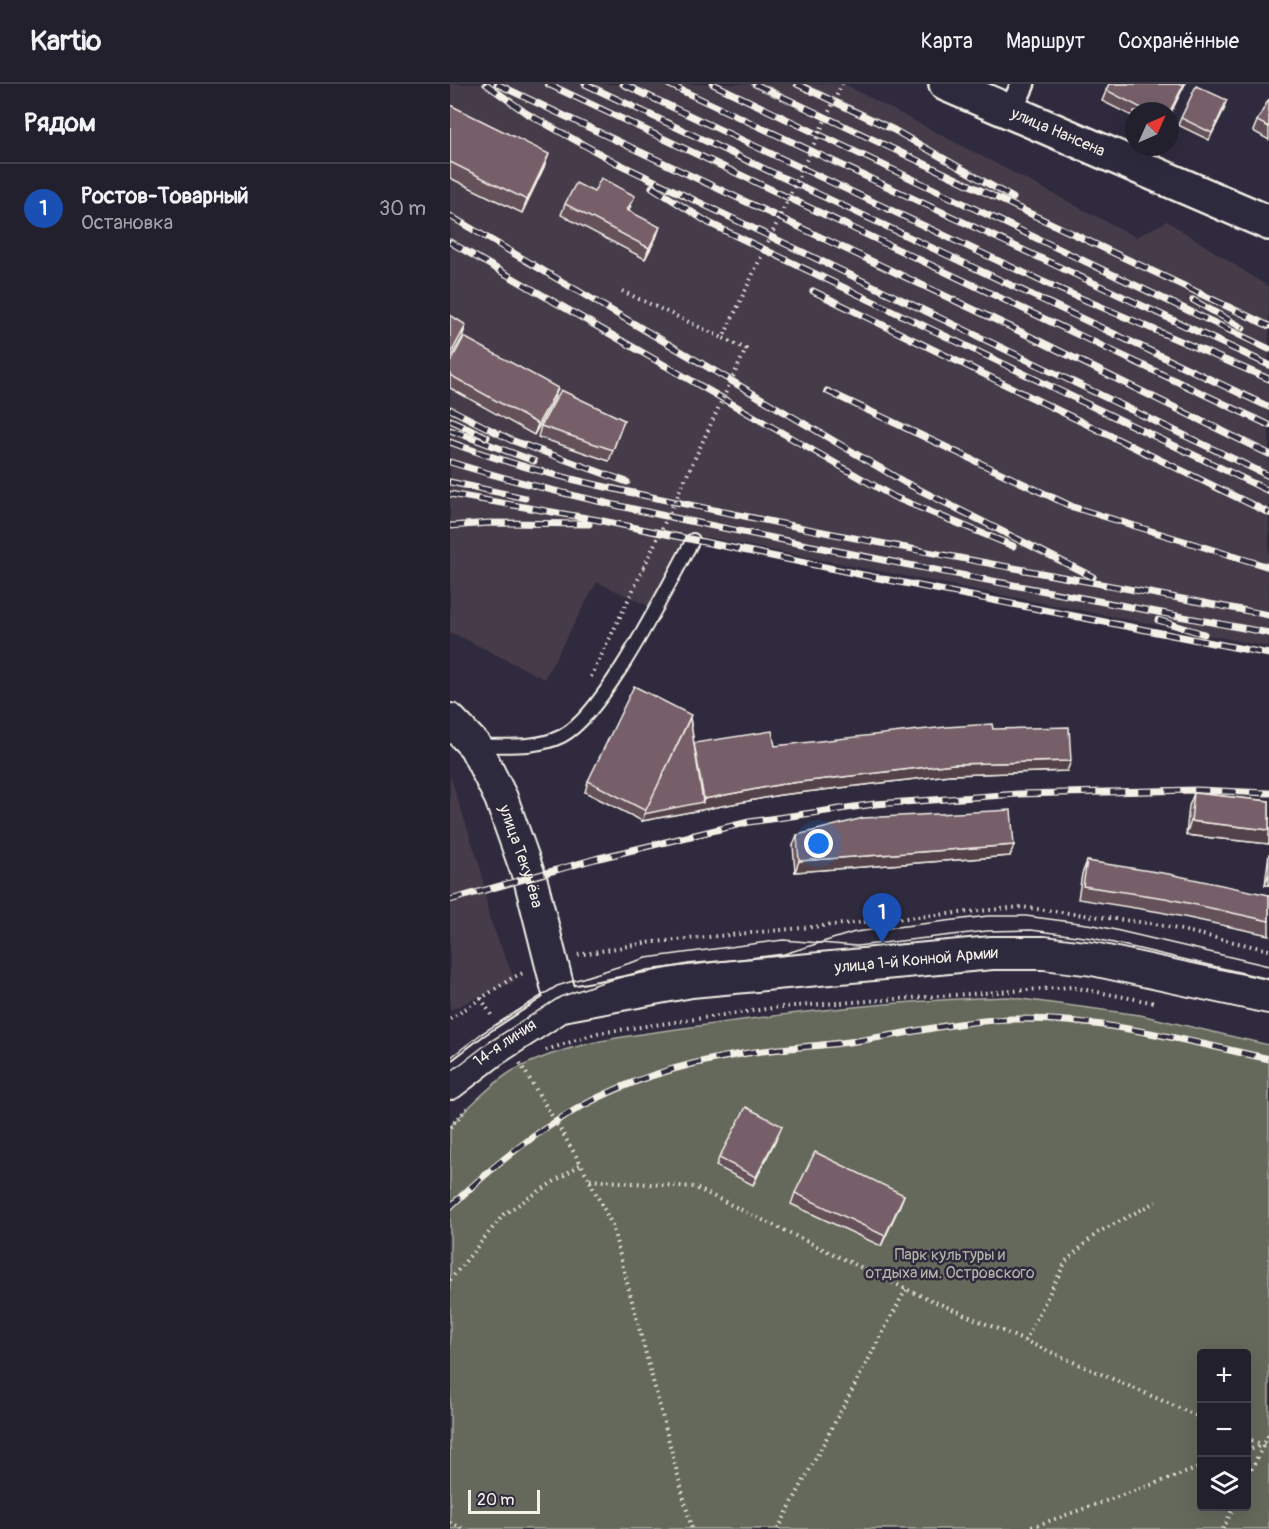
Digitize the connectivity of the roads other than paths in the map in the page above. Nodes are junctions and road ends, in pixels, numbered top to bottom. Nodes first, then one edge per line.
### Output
1 (946, 84) edge
2 (1016, 98) edge
3 (1269, 223) edge
4 (693, 540) dead end
5 (450, 720) edge
6 (475, 746) junction
7 (1269, 997) edge
8 (562, 1005) junction
9 (450, 1083) edge

1 - 2 main road, улица Нансена
2 - 3 main road, улица Нансена
4 - 6 lane
5 - 6 main road, улица Текучёва
6 - 8 main road, улица Текучёва
7 - 8 main road, улица 1-й Конной Армии
8 - 9 main road, 14-я линия

